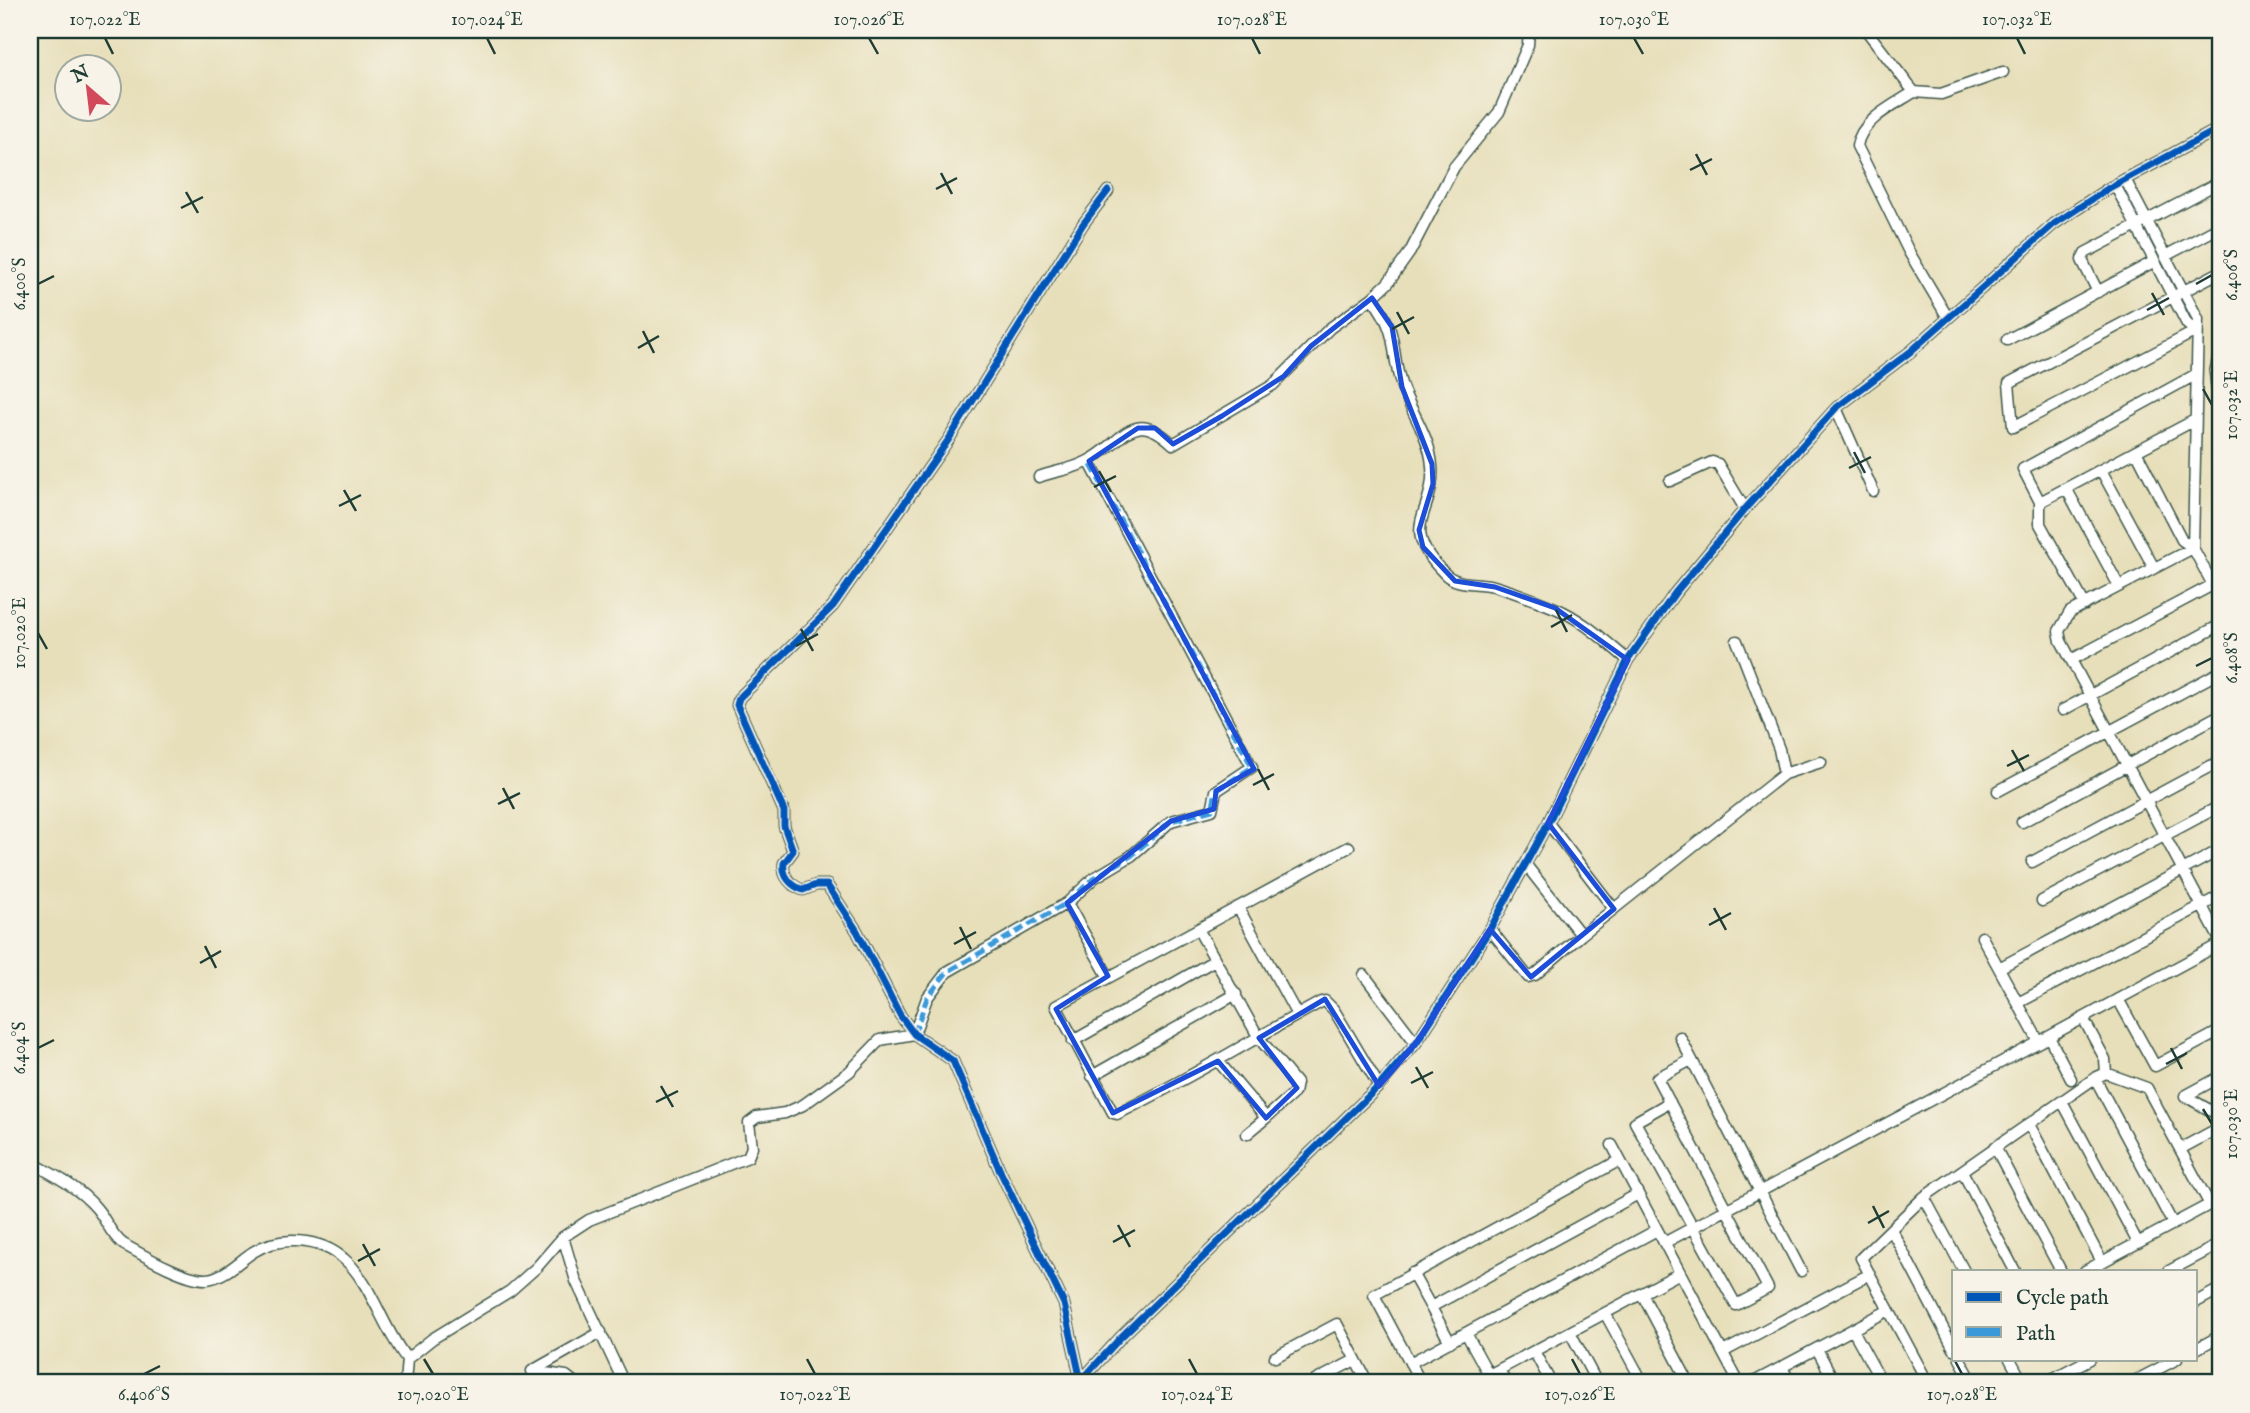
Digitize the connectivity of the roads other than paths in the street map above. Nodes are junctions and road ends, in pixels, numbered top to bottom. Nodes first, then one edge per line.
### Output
1 (1529, 30) edge
2 (1866, 30) edge
3 (2003, 72) dead end
4 (1914, 92) junction
5 (2220, 128) edge
6 (2120, 182) junction
7 (2220, 182) edge
8 (1108, 191) dead end
9 (2141, 223) junction
10 (2220, 227) edge
11 (2160, 259) junction
12 (2220, 272) edge
13 (2098, 292) junction
14 (2178, 294) junction
15 (1373, 298) junction
16 (1948, 318) junction
17 (2196, 331) junction
18 (2007, 340) dead end
19 (2220, 349) edge
20 (2195, 375) junction
21 (1836, 408) junction
22 (2220, 416) edge
23 (2194, 420) junction
24 (2136, 451) junction
25 (1089, 461) junction
26 (2101, 470) junction
27 (1039, 477) dead end
28 (1670, 481) dead end
29 (2066, 488) junction
30 (1873, 491) dead end
31 (2040, 502) junction
32 (1745, 509) junction
33 (2193, 548) junction
34 (2154, 568) junction
35 (2216, 583) edge
36 (2119, 586) junction
37 (2085, 605) junction
38 (2220, 625) edge
39 (1737, 641) dead end
40 (1629, 660) junction
41 (2071, 660) junction
42 (2220, 672) edge
43 (2090, 695) junction
44 (2063, 710) dead end
45 (2220, 715) edge
46 (2109, 731) junction
47 (2220, 761) edge
48 (1821, 762) dead end
49 (2128, 765) junction
50 (1784, 774) junction
51 (1998, 791) dead end
52 (2146, 801) junction
53 (2220, 806) edge
54 (2022, 822) dead end
55 (1548, 823) junction
56 (2165, 835) junction
57 (1349, 847) dead end
58 (2220, 850) edge
59 (2032, 862) dead end
60 (1526, 865) junction
61 (2183, 870) junction
62 (2220, 896) edge
63 (2042, 901) dead end
64 (1068, 903) junction
65 (2202, 905) junction
66 (1238, 907) junction
67 (1614, 909) junction
68 (1198, 929) junction
69 (1490, 929) junction
70 (1581, 935) junction
71 (1982, 937) dead end
72 (2220, 942) edge
73 (1215, 960) junction
74 (1999, 968) junction
75 (1364, 975) dead end
76 (1108, 976) junction
77 (1236, 994) junction
78 (2119, 999) junction
79 (2018, 1003) junction
80 (1297, 1015) junction
81 (2083, 1018) junction
82 (2220, 1031) edge
83 (914, 1034) junction
84 (1680, 1037) dead end
85 (1259, 1038) junction
86 (2044, 1039) junction
87 (1073, 1041) junction
88 (1416, 1043) junction
89 (1691, 1060) junction
90 (1218, 1061) junction
91 (2106, 1073) junction
92 (1092, 1076) junction
93 (2220, 1077) edge
94 (2095, 1078) junction
95 (2071, 1079) dead end
96 (1379, 1086) junction
97 (2062, 1101) junction
98 (1670, 1102) junction
99 (2220, 1116) edge
100 (1266, 1118) junction
101 (2029, 1124) junction
102 (1247, 1134) dead end
103 (2220, 1141) edge
104 (1612, 1145) dead end
105 (1995, 1147) junction
106 (2180, 1149) junction
107 (1620, 1160) junction
108 (30, 1162) edge
109 (1962, 1171) junction
110 (1760, 1192) junction
111 (1638, 1194) junction
112 (1924, 1197) junction
113 (2215, 1202) edge
114 (1726, 1209) junction
115 (2173, 1224) junction
116 (1693, 1227) junction
117 (1891, 1229) junction
118 (1657, 1230) junction
119 (563, 1237) junction
120 (1664, 1243) junction
121 (2138, 1243) junction
122 (2220, 1244) edge
123 (2102, 1262) junction
124 (1963, 1270) edge
125 (2014, 1270) edge
126 (2061, 1270) edge
127 (2087, 1270) edge
128 (2171, 1270) edge
129 (1801, 1271) dead end
130 (1412, 1273) junction
131 (1680, 1273) junction
132 (1870, 1274) junction
133 (2220, 1289) edge
134 (1642, 1294) junction
135 (2198, 1301) edge
136 (1431, 1307) junction
137 (1889, 1310) junction
138 (1605, 1313) junction
139 (1853, 1329) junction
140 (601, 1332) junction
141 (1570, 1332) junction
142 (1466, 1333) junction
143 (2220, 1336) edge
144 (1450, 1342) junction
145 (1952, 1345) edge
146 (2198, 1348) edge
147 (1817, 1349) junction
148 (1534, 1351) junction
149 (1723, 1352) junction
150 (1275, 1357) dead end
151 (407, 1359) junction
152 (1355, 1360) junction
153 (1961, 1360) edge
154 (2011, 1360) edge
155 (2088, 1360) edge
156 (2175, 1360) edge
157 (1410, 1363) junction
158 (1782, 1367) junction
159 (1494, 1372) junction
160 (1080, 1382) edge
161 (405, 1383) edge
162 (575, 1383) edge
163 (624, 1383) edge
164 (1311, 1383) edge
165 (1368, 1383) edge
166 (1421, 1383) edge
167 (1474, 1383) edge
168 (1506, 1383) edge
169 (1551, 1383) edge
170 (1597, 1383) edge
171 (1643, 1383) edge
172 (1689, 1383) edge
173 (1739, 1383) edge
174 (1752, 1383) edge
175 (1790, 1383) edge
176 (1835, 1383) edge
177 (1882, 1383) edge
178 (1928, 1383) edge
179 (1973, 1383) edge
180 (2023, 1383) edge
181 (2044, 1383) edge
182 (2131, 1383) edge

1 - 15 street
2 - 4 street
3 - 4 street
4 - 16 street
5 - 6 street
6 - 9 street
6 - 16 street
7 - 9 street
8 - 83 street
9 - 11 street
9 - 13 street
10 - 11 street
11 - 13 street
11 - 14 street
12 - 14 street
13 - 18 street
14 - 17 street
14 - 17 street
15 - 25 street
15 - 40 street
16 - 21 street
17 - 20 street
19 - 22 street
20 - 23 street
20 - 31 street
21 - 30 street
21 - 32 street
23 - 24 street
23 - 33 street
24 - 26 street
24 - 33 street
25 - 27 street
25 - 64 street
26 - 29 street
26 - 34 street
28 - 32 street
29 - 31 street
29 - 36 street
31 - 37 street
32 - 40 street
33 - 34 street
33 - 35 street
34 - 36 street
35 - 41 street
36 - 37 street
37 - 41 street
38 - 43 street
39 - 50 street
40 - 55 street
41 - 43 street
42 - 46 street
43 - 44 street
43 - 46 street
45 - 49 street
46 - 49 street
46 - 51 street
47 - 52 street
48 - 50 street
49 - 52 street
49 - 54 street
50 - 67 street
52 - 56 street
52 - 59 street
53 - 56 street
55 - 60 street
55 - 67 street
56 - 61 street
56 - 63 street
57 - 66 street
58 - 61 street
60 - 69 street
60 - 70 street
61 - 65 street
61 - 74 street
62 - 65 street
64 - 76 street
64 - 83 street
65 - 72 street
65 - 79 street
66 - 68 street
66 - 80 street
67 - 70 street
68 - 73 street
68 - 76 street
69 - 70 street
69 - 88 street
71 - 74 street
72 - 78 street
73 - 77 street
73 - 87 street
74 - 79 street
75 - 88 street
76 - 87 street
77 - 85 street
77 - 92 street
78 - 81 street
78 - 82 street
79 - 86 street
80 - 85 street
80 - 96 street
81 - 86 street
81 - 91 street
83 - 119 street
83 - 160 street
84 - 89 street
85 - 90 street
85 - 100 street
86 - 95 street
86 - 110 street
87 - 92 street
88 - 96 street
89 - 98 street
89 - 110 street
90 - 92 street
90 - 100 street
91 - 94 street
91 - 106 street
93 - 99 street
94 - 97 street
94 - 115 street
96 - 160 street
97 - 101 street
97 - 121 street
98 - 114 street
98 - 116 street
100 - 102 street
101 - 105 street
101 - 123 street
103 - 106 street
104 - 107 street
105 - 109 street
105 - 126 street
106 - 113 street
107 - 111 street
107 - 130 street
108 - 151 street
109 - 112 street
109 - 125 street
110 - 114 street
110 - 129 street
111 - 118 street
111 - 136 street
112 - 117 street
112 - 124 street
113 - 115 street
114 - 116 street
114 - 116 street
115 - 121 street
116 - 120 street
117 - 132 street
117 - 145 street
118 - 120 street
118 - 142 street
119 - 140 street
119 - 151 street
120 - 131 street
121 - 123 street
122 - 128 street
123 - 127 street
130 - 136 street
130 - 157 street
131 - 134 street
131 - 149 street
132 - 137 street
132 - 149 street
133 - 135 street
134 - 138 street
134 - 172 street
136 - 144 street
137 - 139 street
137 - 178 street
138 - 141 street
138 - 171 street
139 - 147 street
139 - 177 street
140 - 162 street
140 - 163 street
141 - 148 street
141 - 170 street
142 - 144 street
142 - 159 street
143 - 146 street
144 - 157 street
147 - 158 street
147 - 176 street
148 - 159 street
148 - 169 street
149 - 173 street
150 - 152 street
151 - 161 street
152 - 164 street
152 - 165 street
153 - 179 street
154 - 180 street
155 - 181 street
156 - 182 street
157 - 166 street
158 - 174 street
158 - 175 street
159 - 167 street
159 - 168 street

